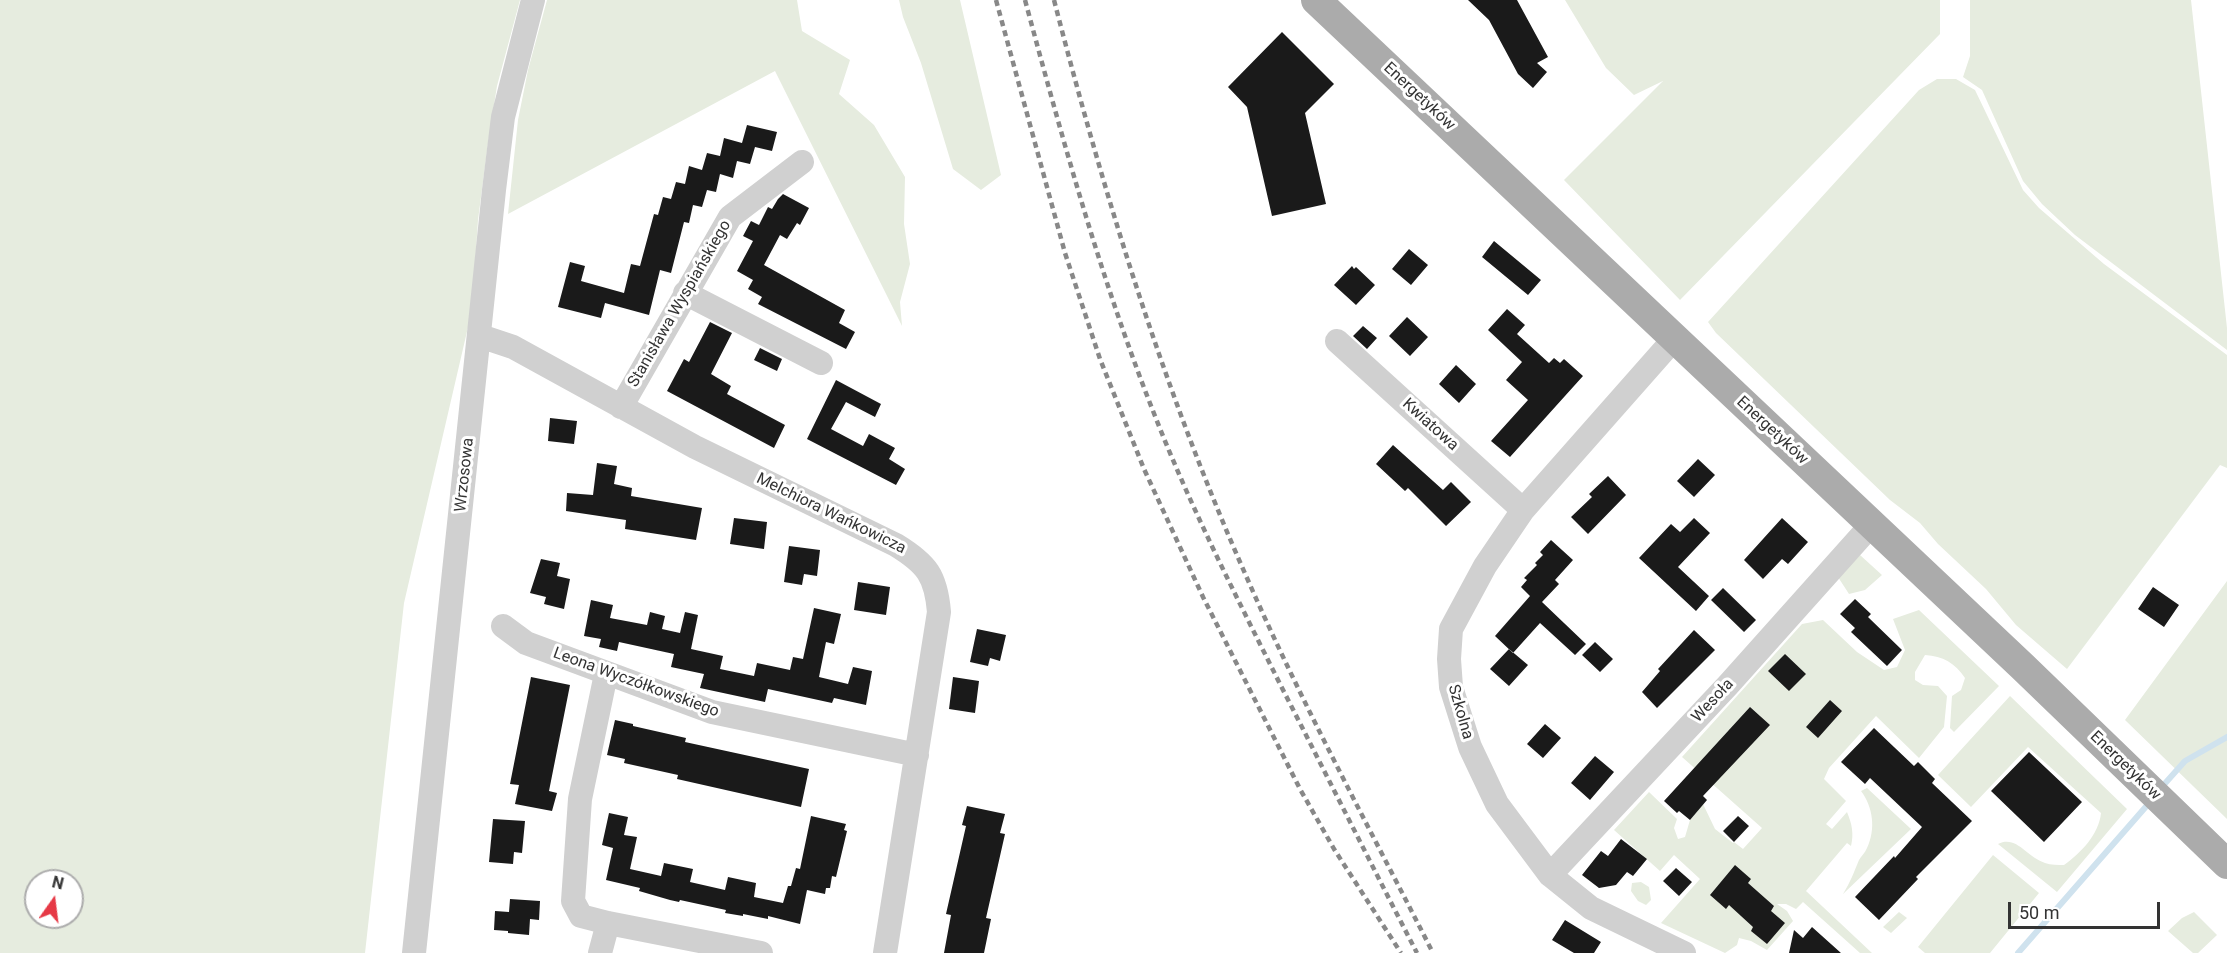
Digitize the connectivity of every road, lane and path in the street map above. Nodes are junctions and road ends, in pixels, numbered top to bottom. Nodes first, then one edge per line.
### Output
1 (533, 0) edge
2 (1316, 0) edge
3 (802, 162) dead end
4 (685, 293) junction
5 (480, 336) junction
6 (1674, 339) junction
7 (1338, 341) dead end
8 (821, 363) dead end
9 (621, 407) junction
10 (1523, 510) junction
11 (1872, 524) junction
12 (503, 626) dead end
13 (606, 674) junction
14 (917, 755) junction
15 (2227, 864) edge
16 (1550, 874) junction
17 (608, 923) junction
18 (414, 953) edge
19 (600, 953) edge
20 (760, 953) edge
21 (885, 953) edge
22 (1684, 953) edge

1 - 5 street, Wrzosowa
2 - 6 main road, Energetyków
3 - 4 street, Stanisława Wyspiańskiego
4 - 8 street
4 - 9 street, Stanisława Wyspiańskiego
5 - 9 street, Melchiora Wańkowicza
5 - 18 street, Wrzosowa
6 - 10 street, Szkolna
6 - 11 main road, Energetyków
7 - 10 street, Kwiatowa
9 - 14 street, Melchiora Wańkowicza
10 - 16 street, Szkolna
11 - 15 main road, Energetyków
11 - 16 street, Wesoła
12 - 13 street, Leona Wyczółkowskiego
13 - 14 street, Leona Wyczółkowskiego
13 - 17 street
14 - 21 street, Melchiora Wańkowicza
16 - 22 street, Szkolna
17 - 19 street
17 - 20 street

